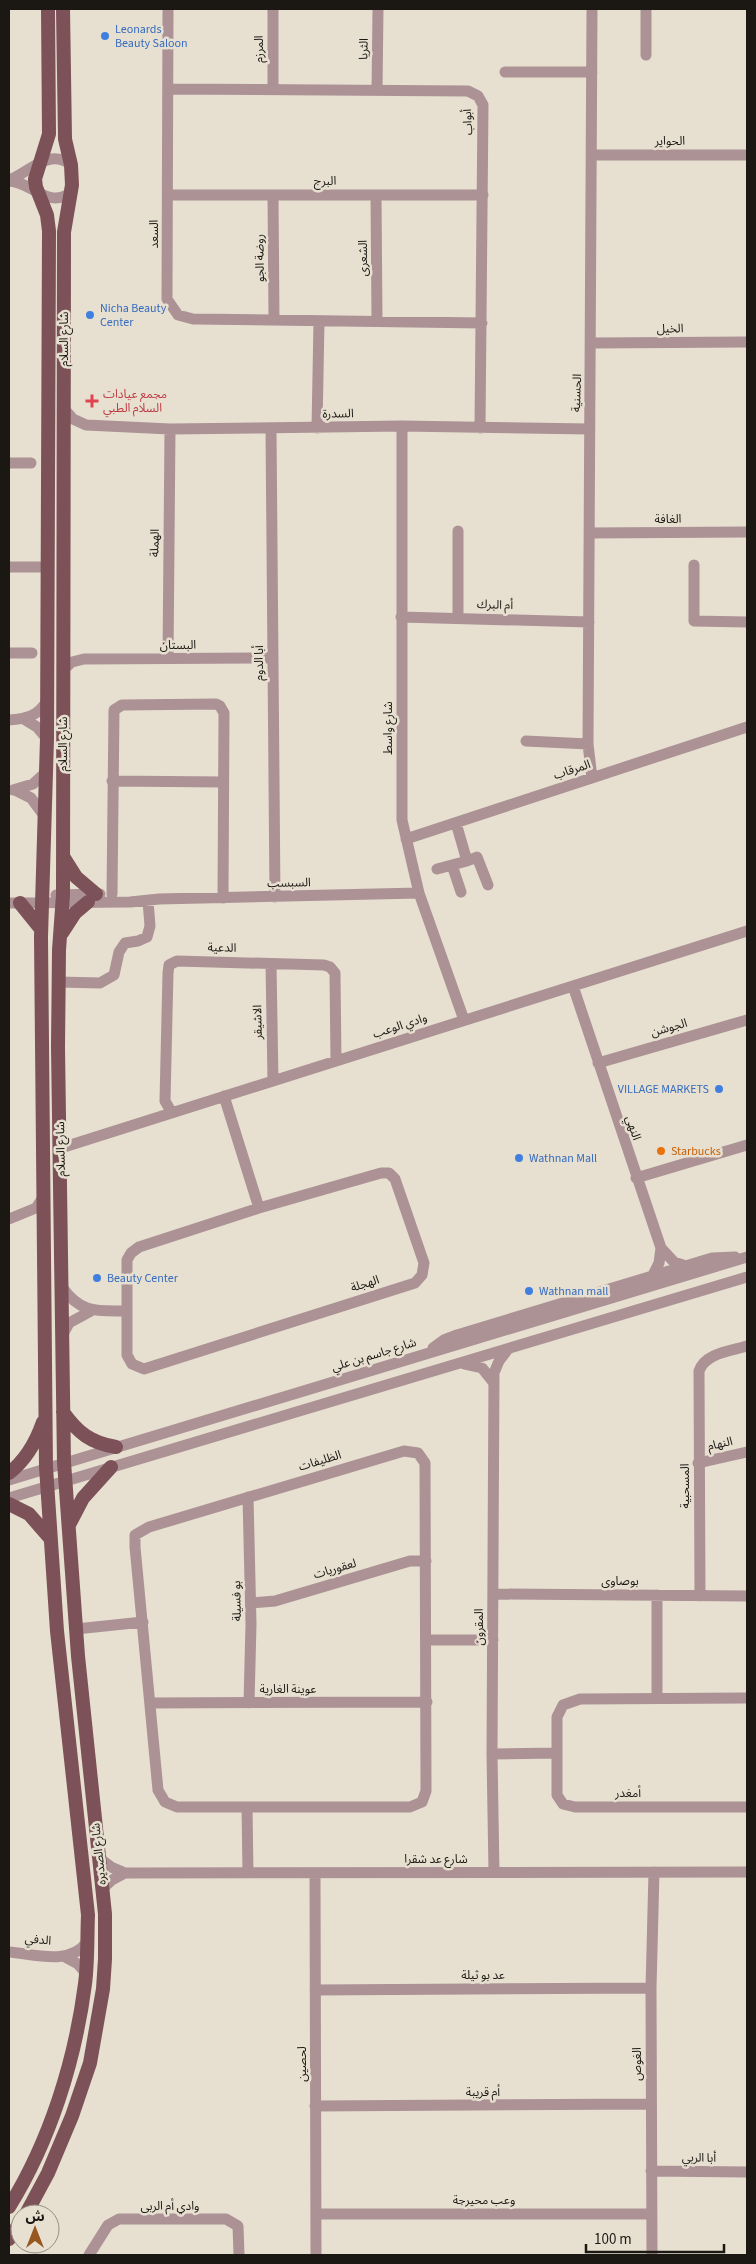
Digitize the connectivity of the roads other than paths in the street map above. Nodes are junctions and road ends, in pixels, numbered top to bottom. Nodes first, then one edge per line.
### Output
1 (48, 9) edge
2 (63, 9) edge
3 (168, 9) edge
4 (273, 9) edge
5 (378, 9) edge
6 (592, 9) edge
7 (646, 9) edge
8 (646, 55) dead end
9 (505, 72) dead end
10 (592, 72) junction
11 (168, 88) junction
12 (273, 89) junction
13 (377, 90) junction
14 (592, 155) junction
15 (747, 155) edge
16 (39, 163) junction
17 (71, 165) junction
18 (9, 181) edge
19 (72, 192) junction
20 (168, 194) junction
21 (39, 195) junction
22 (273, 195) junction
23 (376, 195) junction
24 (483, 195) junction
25 (274, 320) junction
26 (319, 321) junction
27 (376, 321) junction
28 (482, 323) junction
29 (747, 342) edge
30 (592, 343) junction
31 (64, 409) junction
32 (86, 425) junction
33 (402, 426) junction
34 (317, 428) junction
35 (480, 428) junction
36 (170, 429) junction
37 (271, 429) junction
38 (590, 429) junction
39 (64, 441) junction
40 (31, 463) dead end
41 (9, 464) edge
42 (458, 531) dead end
43 (747, 532) edge
44 (589, 533) junction
45 (694, 565) dead end
46 (9, 567) edge
47 (48, 567) junction
48 (401, 616) junction
49 (458, 618) junction
50 (589, 622) junction
51 (747, 622) edge
52 (63, 644) junction
53 (9, 653) edge
54 (32, 653) dead end
55 (168, 658) junction
56 (273, 658) junction
57 (84, 659) junction
58 (63, 670) junction
59 (47, 701) junction
60 (9, 720) edge
61 (24, 720) junction
62 (747, 727) edge
63 (47, 739) junction
64 (526, 741) dead end
65 (588, 744) junction
66 (45, 772) junction
67 (592, 778) junction
68 (112, 781) junction
69 (223, 782) junction
70 (12, 790) edge
71 (45, 817) junction
72 (456, 823) junction
73 (406, 839) junction
74 (63, 854) junction
75 (466, 860) junction
76 (452, 865) junction
77 (437, 869) dead end
78 (488, 885) dead end
79 (461, 892) dead end
80 (419, 893) junction
81 (112, 894) junction
82 (275, 897) junction
83 (92, 898) junction
84 (223, 898) junction
85 (43, 899) junction
86 (63, 899) junction
87 (154, 900) junction
88 (12, 901) edge
89 (41, 929) junction
90 (747, 931) edge
91 (61, 935) junction
92 (271, 964) junction
93 (59, 982) junction
94 (573, 986) junction
95 (464, 1020) junction
96 (747, 1020) edge
97 (336, 1060) junction
98 (598, 1063) junction
99 (273, 1080) junction
100 (224, 1096) junction
101 (172, 1112) junction
102 (747, 1145) edge
103 (61, 1148) junction
104 (636, 1178) junction
105 (44, 1196) junction
106 (259, 1208) junction
107 (14, 1217) edge
108 (44, 1226) junction
109 (661, 1248) junction
110 (746, 1258) edge
111 (686, 1266) junction
112 (652, 1276) junction
113 (747, 1277) edge
114 (62, 1287) junction
115 (91, 1310) junction
116 (127, 1311) junction
117 (63, 1334) junction
118 (747, 1346) edge
119 (508, 1349) junction
120 (428, 1353) junction
121 (460, 1363) junction
122 (494, 1383) junction
123 (64, 1412) junction
124 (46, 1414) junction
125 (116, 1446) junction
126 (747, 1452) edge
127 (64, 1462) junction
128 (698, 1463) junction
129 (46, 1467) junction
130 (111, 1467) junction
131 (9, 1473) edge
132 (9, 1480) edge
133 (65, 1481) junction
134 (47, 1486) junction
135 (9, 1498) edge
136 (248, 1498) junction
137 (9, 1504) edge
138 (69, 1526) junction
139 (49, 1538) junction
140 (426, 1561) junction
141 (492, 1594) junction
142 (657, 1595) junction
143 (700, 1596) junction
144 (747, 1596) edge
145 (251, 1603) junction
146 (143, 1622) junction
147 (76, 1629) junction
148 (427, 1640) junction
149 (492, 1640) junction
150 (657, 1698) junction
151 (747, 1698) edge
152 (427, 1702) junction
153 (150, 1703) junction
154 (249, 1703) junction
155 (492, 1754) junction
156 (557, 1754) junction
157 (247, 1806) junction
158 (747, 1807) edge
159 (99, 1858) junction
160 (494, 1872) junction
161 (654, 1872) junction
162 (747, 1872) edge
163 (125, 1873) junction
164 (248, 1873) junction
165 (315, 1873) junction
166 (102, 1889) junction
167 (87, 1942) junction
168 (9, 1952) edge
169 (65, 1957) junction
170 (86, 1973) junction
171 (651, 1988) junction
172 (315, 1990) junction
173 (651, 2104) junction
174 (315, 2106) junction
175 (651, 2171) junction
176 (747, 2172) edge
177 (31, 2204) edge
178 (9, 2208) edge
179 (316, 2214) junction
180 (651, 2214) junction
181 (89, 2255) edge
182 (239, 2255) edge
183 (316, 2255) edge
184 (652, 2255) edge

1 - 16 main road, شارع السلام
2 - 17 main road, شارع السلام
3 - 11 street, السعد
4 - 12 street, المرزم
5 - 13 street, الثريا
6 - 10 street, الحسنية
7 - 8 street
9 - 10 street
10 - 14 street, الحسنية
11 - 12 street, أبواب
11 - 20 street, السعد
12 - 13 street, أبواب
13 - 24 street, أبواب
14 - 15 street, الحواير
14 - 30 street, الحسنية
16 - 17 street
16 - 18 street
16 - 21 main road, شارع السلام
17 - 19 main road, شارع السلام
18 - 21 street
19 - 21 street
19 - 31 main road, شارع السلام
20 - 22 street, البرج
20 - 25 street, السعد
21 - 47 main road, شارع السلام
22 - 23 street, البرج
22 - 25 street, روضة الجو
23 - 24 street, البرج
23 - 27 street, الشعرى
24 - 28 street, أبواب
25 - 26 street, السعد
26 - 27 street, السعد
26 - 34 street
27 - 28 street, السعد
28 - 35 street, أبواب
29 - 30 street, الخيل
30 - 38 street, الحسنية
31 - 32 street
31 - 39 main road, شارع السلام
32 - 36 street, السدرة
32 - 39 street
33 - 34 street, السدرة
33 - 35 street, السدرة
33 - 48 street, شارع واسط
34 - 37 street, السدرة
35 - 38 street, السدرة
36 - 37 street, السدرة
36 - 55 street, الهملة
37 - 56 street, أبا الدوم
38 - 44 street, الحسنية
39 - 52 main road, شارع السلام
40 - 41 street
42 - 49 street
43 - 44 street, الغافة
44 - 50 street, الحسنية
45 - 51 street
46 - 47 street
47 - 59 main road, شارع السلام
48 - 49 street, أم البرك
48 - 73 street, شارع واسط
49 - 50 street, أم البرك
50 - 65 street, الحسنية
52 - 57 street
52 - 58 main road, شارع السلام
53 - 54 street
55 - 56 street, البستان
55 - 57 street, البستان
56 - 82 street, أبا الدوم
57 - 58 street, البستان
58 - 74 main road, شارع السلام
59 - 61 street
59 - 63 main road, شارع السلام
60 - 61 street
61 - 63 street
62 - 67 street, المرقاب
63 - 66 main road, شارع السلام
64 - 65 street
65 - 67 street, الحسنية
66 - 70 street
66 - 71 main road, شارع السلام
67 - 72 street, المرقاب
68 - 69 street
68 - 69 street
68 - 81 street
69 - 84 street
70 - 71 street
71 - 85 main road, شارع السلام
72 - 73 street, المرقاب
72 - 75 street
73 - 80 street, شارع واسط
74 - 83 main road
74 - 86 main road, شارع السلام
75 - 76 street
75 - 78 street
76 - 77 street
76 - 79 street
80 - 82 street, السبسب
80 - 95 street, شارع واسط
81 - 83 street, السبسب
81 - 87 street, السبسب
82 - 84 street, السبسب
83 - 86 street, السبسب
83 - 87 street, السبسب
83 - 91 main road
84 - 87 street, السبسب
85 - 86 street, السبسب
85 - 88 street, السبسب
85 - 89 main road, شارع السلام
86 - 91 main road, شارع السلام
87 - 93 street
88 - 89 main road
89 - 105 main road, شارع السلام
90 - 94 street, وادي الوعب
91 - 93 main road, شارع السلام
92 - 97 street, الدعية
92 - 99 street, الاشيقر
92 - 101 street, الدعية
93 - 103 main road, شارع السلام
94 - 95 street, وادي الوعب
94 - 98 street, النهي
95 - 97 street, وادي الوعب
96 - 98 street, الجوشن
97 - 99 street, وادي الوعب
98 - 104 street, النهي
99 - 100 street, وادي الوعب
100 - 101 street, وادي الوعب
100 - 106 street
101 - 103 street, وادي الوعب
102 - 104 street
103 - 114 main road, شارع السلام
104 - 109 street, النهي
105 - 107 street
105 - 108 main road, شارع السلام
106 - 116 street, الهجلة
106 - 116 street, الهجلة
107 - 108 street
108 - 124 main road, شارع السلام
109 - 111 street
109 - 112 street
110 - 111 street
110 - 120 street, شارع جاسم بن علي
111 - 112 street
112 - 120 street
113 - 119 street
114 - 115 street
114 - 117 main road, شارع السلام
115 - 116 street
115 - 117 street
117 - 123 main road, شارع السلام
118 - 128 street, المسحبية
119 - 121 street
119 - 122 street, المقرون
120 - 125 street, شارع جاسم بن علي
121 - 122 street
121 - 130 street
122 - 141 street, المقرون
123 - 125 main road
123 - 127 main road, شارع السلام
124 - 129 main road, شارع السلام
124 - 131 main road
125 - 127 street, شارع جاسم بن علي
126 - 128 street, النهام
127 - 129 street, شارع جاسم بن علي
127 - 133 main road, شارع السلام
128 - 143 street, المسحبية
129 - 132 street, شارع جاسم بن علي
129 - 134 main road, شارع السلام
130 - 133 street
130 - 138 main road
133 - 134 street
133 - 138 main road, شارع الصديره
134 - 135 street
134 - 139 main road, شارع الصديره
136 - 140 street, الظليفات
136 - 145 street, بو فسيلة
136 - 146 street, الظليفات
137 - 139 main road
138 - 147 main road, شارع الصديره
139 - 167 main road, شارع الصديره
140 - 145 street, لعقوريات
140 - 148 street, الظليفات
141 - 142 street, بوصاوى
141 - 149 street, المقرون
142 - 143 street, بوصاوى
142 - 150 street
143 - 144 street, بوصاوى
145 - 154 street, بو فسيلة
146 - 147 street
146 - 153 street, الظليفات
147 - 159 main road, شارع الصديره
148 - 149 street
148 - 152 street, الظليفات
149 - 155 street, المقرون
150 - 151 street, أمغدر
150 - 156 street, أمغدر
152 - 154 street, عوينة الغارية
152 - 157 street, الظليفات
153 - 154 street, عوينة الغارية
153 - 157 street, الظليفات
155 - 156 street
155 - 160 street, المقرون
156 - 158 street, أمغدر
157 - 164 street
159 - 163 street, شارع عد شقرا
159 - 166 main road, شارع الصديره
160 - 161 street, شارع عد شقرا
160 - 165 street, شارع عد شقرا
161 - 162 street, شارع عد شقرا
161 - 171 street, الغوص
163 - 164 street, شارع عد شقرا
163 - 166 street
164 - 165 street, شارع عد شقرا
165 - 172 street, لحصين
166 - 177 main road, شارع الصديره
167 - 169 street, الدفي
167 - 170 main road, شارع الصديره
168 - 169 street, الدفي
169 - 170 street, الدفي
170 - 178 main road, شارع الصديره
171 - 172 street, عد بو ثيلة
171 - 173 street, الغوص
172 - 174 street, لحصين
173 - 174 street, أم قريبة
173 - 175 street, الغوص
174 - 179 street, لحصين
175 - 176 street, أبا الربي
175 - 180 street, الغوص
179 - 180 street, وعب محيرجة
179 - 183 street, لحصين
180 - 184 street, الغوص
181 - 182 street, وادي أم الربى

